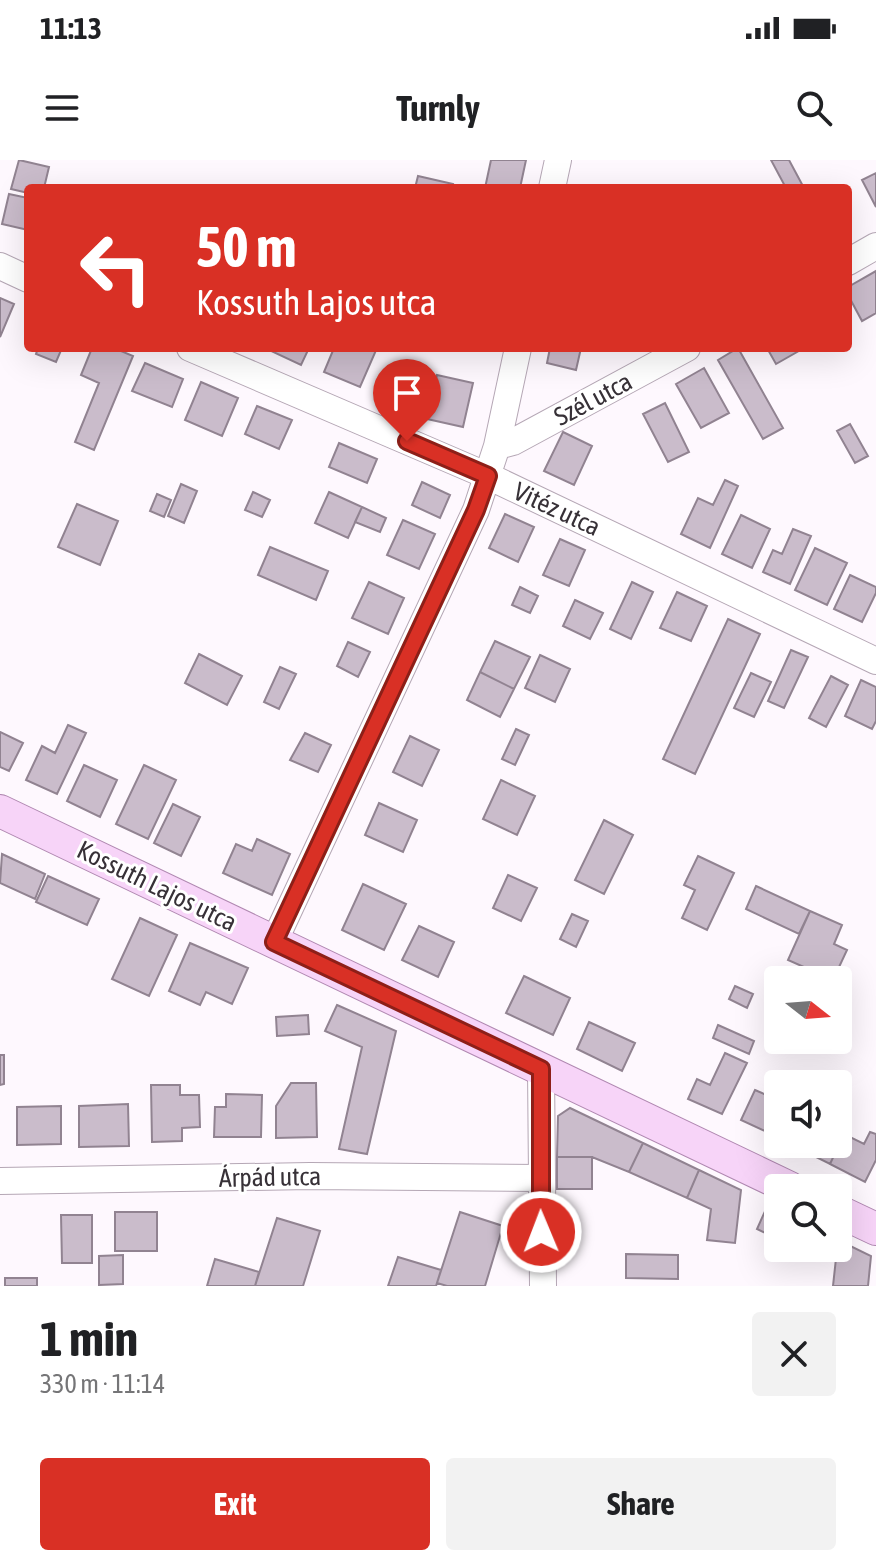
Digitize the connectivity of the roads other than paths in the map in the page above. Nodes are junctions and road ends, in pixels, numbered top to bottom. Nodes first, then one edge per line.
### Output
1 (558, 160) edge
2 (553, 184) edge
3 (876, 246) edge
4 (852, 260) edge
5 (0, 266) edge
6 (24, 277) edge
7 (199, 352) edge
8 (517, 352) edge
9 (680, 352) edge
10 (497, 446) junction
11 (488, 476) junction
12 (876, 661) edge
13 (0, 811) edge
14 (274, 942) junction
15 (541, 1069) junction
16 (764, 1176) edge
17 (540, 1178) junction
18 (0, 1181) edge
19 (852, 1218) edge
20 (876, 1229) edge
21 (543, 1286) edge

1 - 2 street
3 - 4 street
5 - 6 street
7 - 11 street, Vitéz utca
8 - 10 street
9 - 10 street, Szél utca
10 - 11 street
11 - 12 street, Vitéz utca
11 - 14 street
13 - 14 main road, Kossuth Lajos utca
14 - 15 main road, Kossuth Lajos utca
15 - 16 main road, Kossuth Lajos utca
15 - 17 street
17 - 18 street, Árpád utca
17 - 21 street
19 - 20 main road

